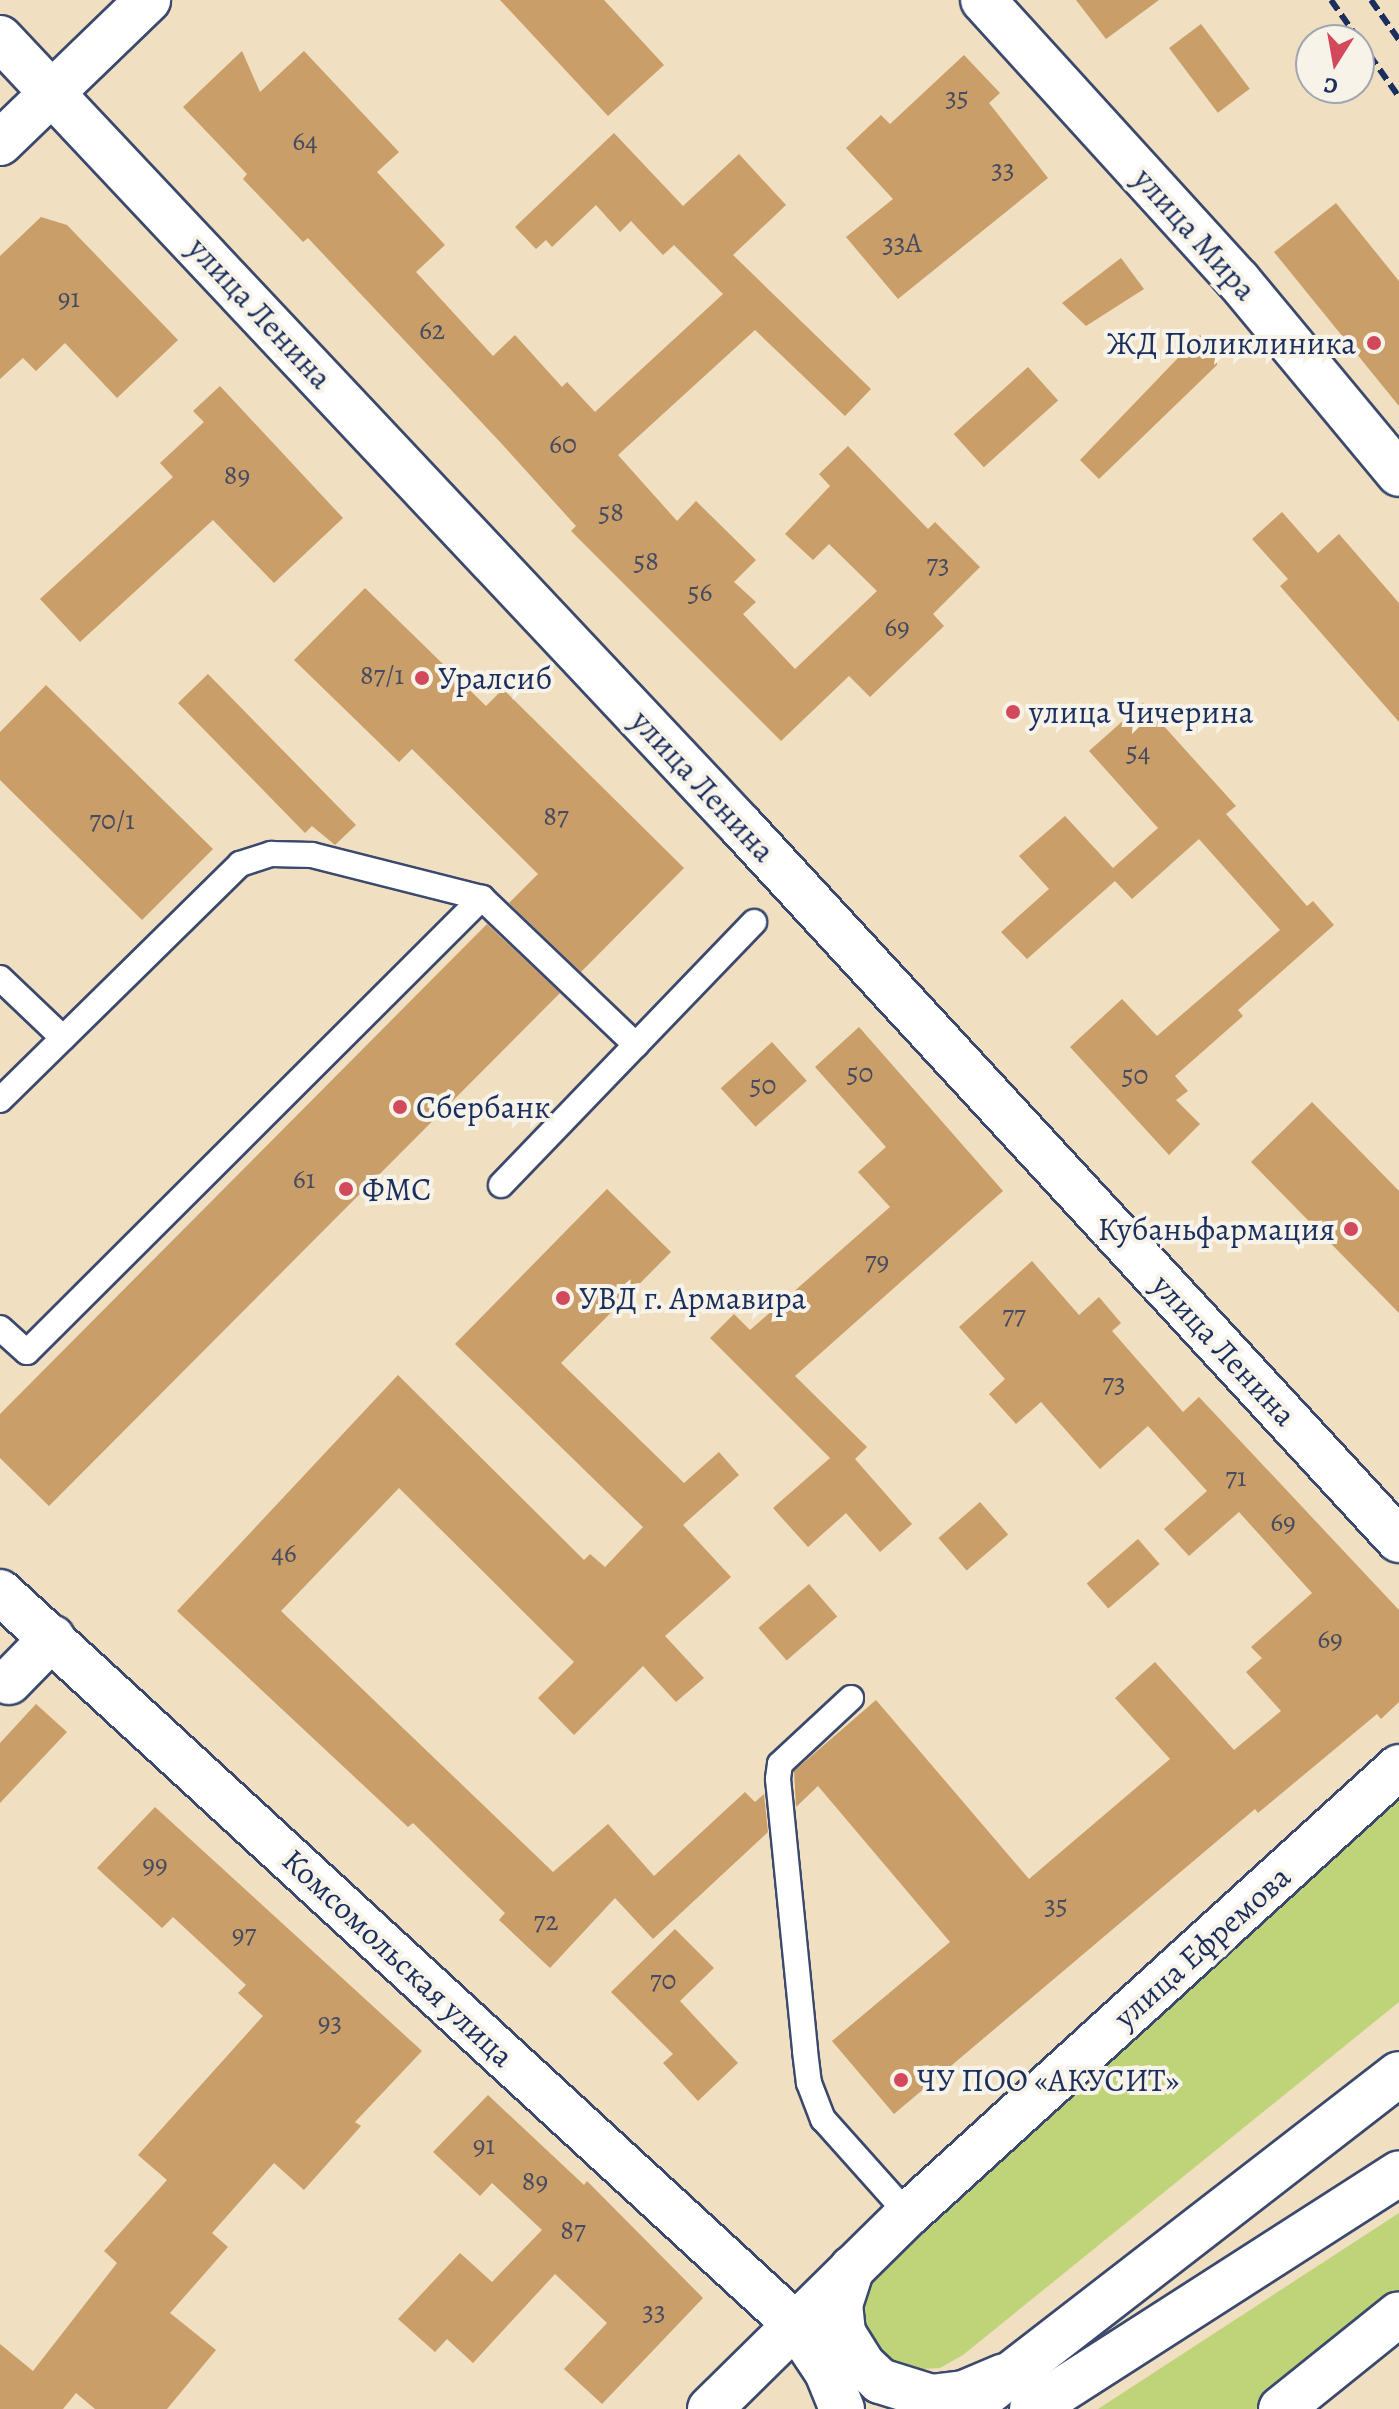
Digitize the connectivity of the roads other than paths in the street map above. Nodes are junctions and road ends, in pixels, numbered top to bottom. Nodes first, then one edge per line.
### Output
1 (148, 0) edge
2 (983, 0) edge
3 (0, 38) edge
4 (53, 93) junction
5 (0, 143) edge
6 (1399, 474) edge
7 (482, 898) junction
8 (754, 922) dead end
9 (0, 978) edge
10 (63, 1038) junction
11 (636, 1045) junction
12 (0, 1100) edge
13 (501, 1185) dead end
14 (0, 1328) edge
15 (1399, 1540) edge
16 (0, 1592) edge
17 (52, 1638) junction
18 (9, 1682) dead end
19 (851, 1698) dead end
20 (1399, 1767) edge
21 (1399, 2074) edge
22 (1399, 2173) edge
23 (908, 2214) junction
24 (852, 2268) junction
25 (1399, 2314) edge
26 (795, 2324) junction
27 (1016, 2366) junction
28 (880, 2381) junction
29 (1044, 2401) edge
30 (710, 2409) edge
31 (842, 2409) edge
32 (966, 2409) edge
33 (1281, 2409) edge

1 - 4 street
2 - 6 street, улица Мира
3 - 4 street, улица Ленина
4 - 5 street
4 - 15 street, улица Ленина
7 - 10 lane
7 - 11 lane
7 - 14 lane
8 - 11 lane
9 - 10 lane
10 - 12 lane
11 - 13 lane
16 - 17 street, Комсомольская улица
17 - 18 street
17 - 26 street, Комсомольская улица
19 - 23 lane
20 - 23 street, улица Ефремова
21 - 27 street
22 - 29 street
23 - 24 street, улица Ефремова
24 - 26 street, улица Ефремова
24 - 28 street
25 - 33 street
26 - 28 street
26 - 30 street, улица Ефремова
26 - 31 street
27 - 28 street
27 - 32 street

